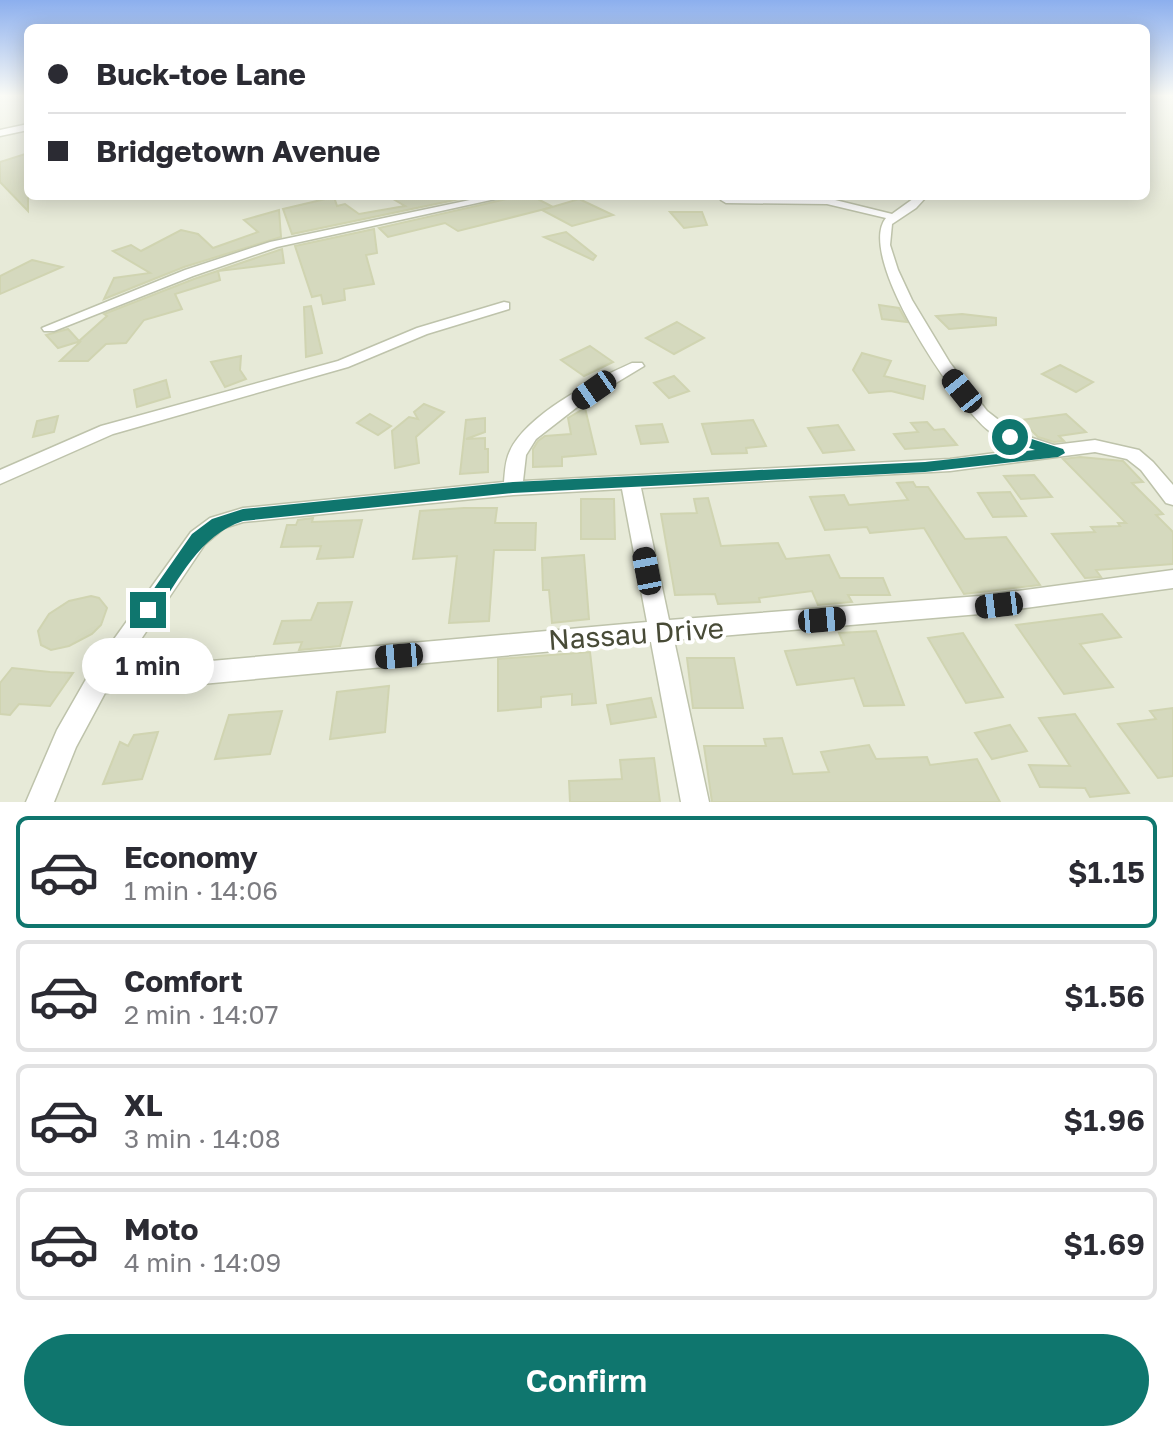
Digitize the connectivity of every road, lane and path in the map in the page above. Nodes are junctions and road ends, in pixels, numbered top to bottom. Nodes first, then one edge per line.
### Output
1 (485, 200) edge
2 (726, 200) dead end
3 (919, 200) edge
4 (893, 217) junction
5 (504, 306) dead end
6 (49, 328) dead end
7 (637, 366) dead end
8 (1058, 453) junction
9 (0, 477) edge
10 (630, 481) junction
11 (513, 488) junction
12 (1173, 498) edge
13 (1173, 579) edge
14 (659, 630) junction
15 (98, 682) junction
16 (40, 802) edge
17 (695, 802) edge

1 - 6 street
2 - 4 street
3 - 4 street
4 - 8 street
5 - 9 street
7 - 11 street
8 - 10 street
8 - 12 street
10 - 11 street
10 - 14 street
11 - 15 street
13 - 14 street, Nassau Drive
14 - 15 street, Nassau Drive
14 - 17 street
15 - 16 street

